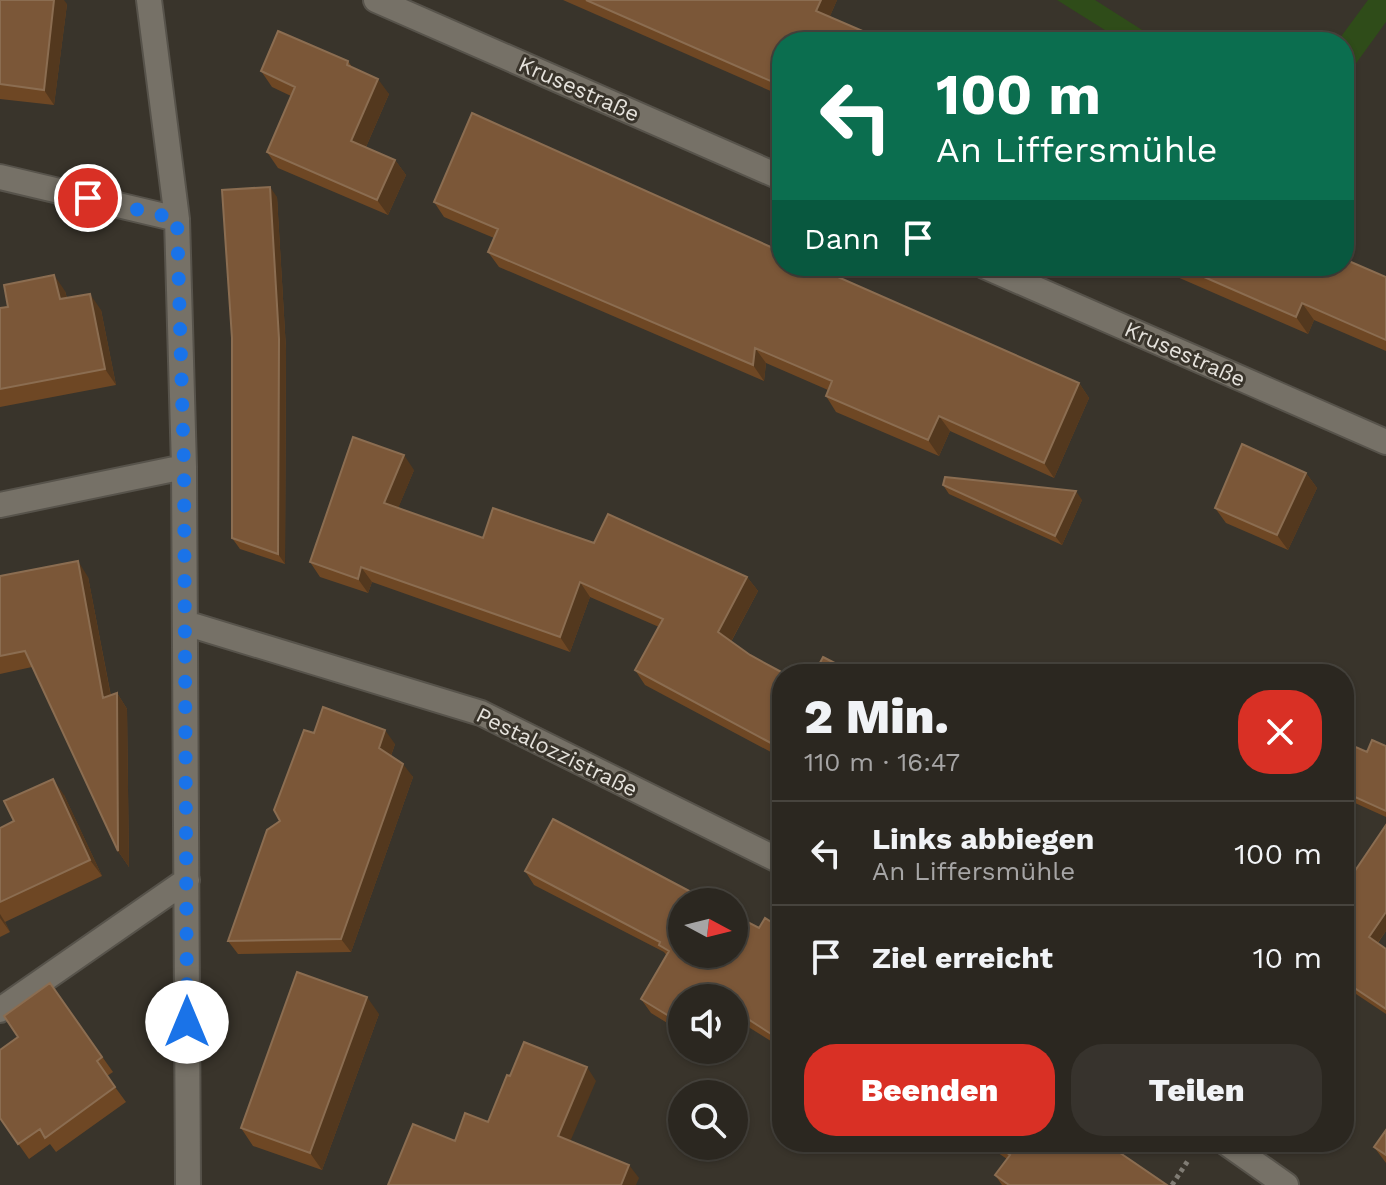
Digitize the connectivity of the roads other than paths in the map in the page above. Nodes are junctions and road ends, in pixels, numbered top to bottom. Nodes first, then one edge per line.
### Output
1 (149, 0) edge
2 (376, 0) edge
3 (772, 174) edge
4 (0, 177) edge
5 (177, 219) junction
6 (1007, 276) edge
7 (1386, 442) edge
8 (184, 467) junction
9 (0, 505) edge
10 (185, 623) junction
11 (772, 857) edge
12 (187, 880) junction
13 (0, 1010) edge
14 (1239, 1152) edge
15 (188, 1185) edge
16 (1286, 1185) edge

1 - 5 street
2 - 3 street, Krusestraße
4 - 5 street
5 - 8 street
6 - 7 street, Krusestraße
8 - 9 street
8 - 10 street
10 - 11 street, Pestalozzistraße
10 - 12 street
12 - 13 street
12 - 15 street
14 - 16 street

